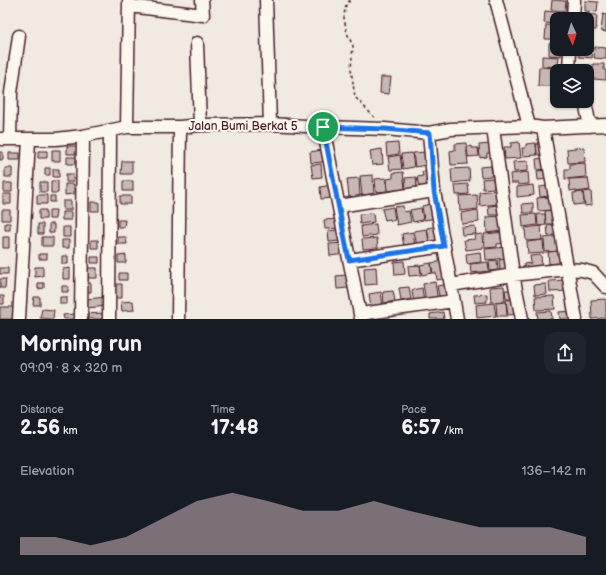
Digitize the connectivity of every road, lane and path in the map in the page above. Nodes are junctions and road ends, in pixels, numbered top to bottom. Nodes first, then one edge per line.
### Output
1 (202, 0) edge
2 (266, 0) edge
3 (350, 0) edge
4 (496, 0) edge
5 (574, 0) edge
6 (129, 3) edge
7 (573, 12) edge
8 (19, 36) dead end
9 (196, 43) dead end
10 (586, 108) edge
11 (270, 124) junction
12 (200, 125) junction
13 (606, 125) edge
14 (529, 126) junction
15 (590, 126) junction
16 (127, 127) junction
17 (180, 127) junction
18 (323, 127) junction
19 (493, 128) junction
20 (543, 128) junction
21 (385, 129) junction
22 (110, 131) junction
23 (430, 133) junction
24 (83, 136) junction
25 (5, 139) edge
26 (29, 140) junction
27 (434, 191) junction
28 (339, 206) junction
29 (444, 246) junction
30 (349, 260) junction
31 (568, 269) junction
32 (513, 275) junction
33 (451, 285) junction
34 (606, 287) edge
35 (454, 301) junction
36 (360, 316) edge
37 (19, 319) edge
38 (81, 319) edge
39 (109, 319) edge
40 (178, 319) edge
41 (457, 319) edge
42 (522, 319) edge
43 (576, 319) edge

1 - 6 street
2 - 11 street
3 - 21 path
4 - 14 street
5 - 7 street
6 - 16 street
8 - 25 street
9 - 12 street
10 - 15 street
11 - 12 street, Jalan Bumi Berkat 5
11 - 18 street, Jalan Bumi Berkat 5
12 - 17 street, Jalan Bumi Berkat 5
13 - 15 street, Jalan Bumi Berkat 5
14 - 19 street, Jalan Bumi Berkat 5
14 - 20 street, Jalan Bumi Berkat 5
15 - 20 street, Jalan Bumi Berkat 5
16 - 17 street, Jalan Bumi Berkat 5
16 - 22 street, Jalan Bumi Berkat 5
17 - 40 street
18 - 21 street, Jalan Bumi Berkat 5
18 - 28 street
19 - 23 street, Jalan Bumi Berkat 5
19 - 32 street
20 - 31 street
21 - 23 street, Jalan Bumi Berkat 5
22 - 24 street, Jalan Bumi Berkat 5
22 - 39 street
23 - 27 street
24 - 26 street, Jalan Bumi Berkat 5
24 - 38 street
25 - 26 street, Jalan Bumi Berkat 5
26 - 37 street
27 - 28 street
27 - 29 street
28 - 30 street
29 - 30 street
29 - 33 street
30 - 36 street
31 - 32 street
31 - 34 street
31 - 43 street
32 - 33 street
32 - 42 street
33 - 35 street
35 - 36 street
35 - 41 street

